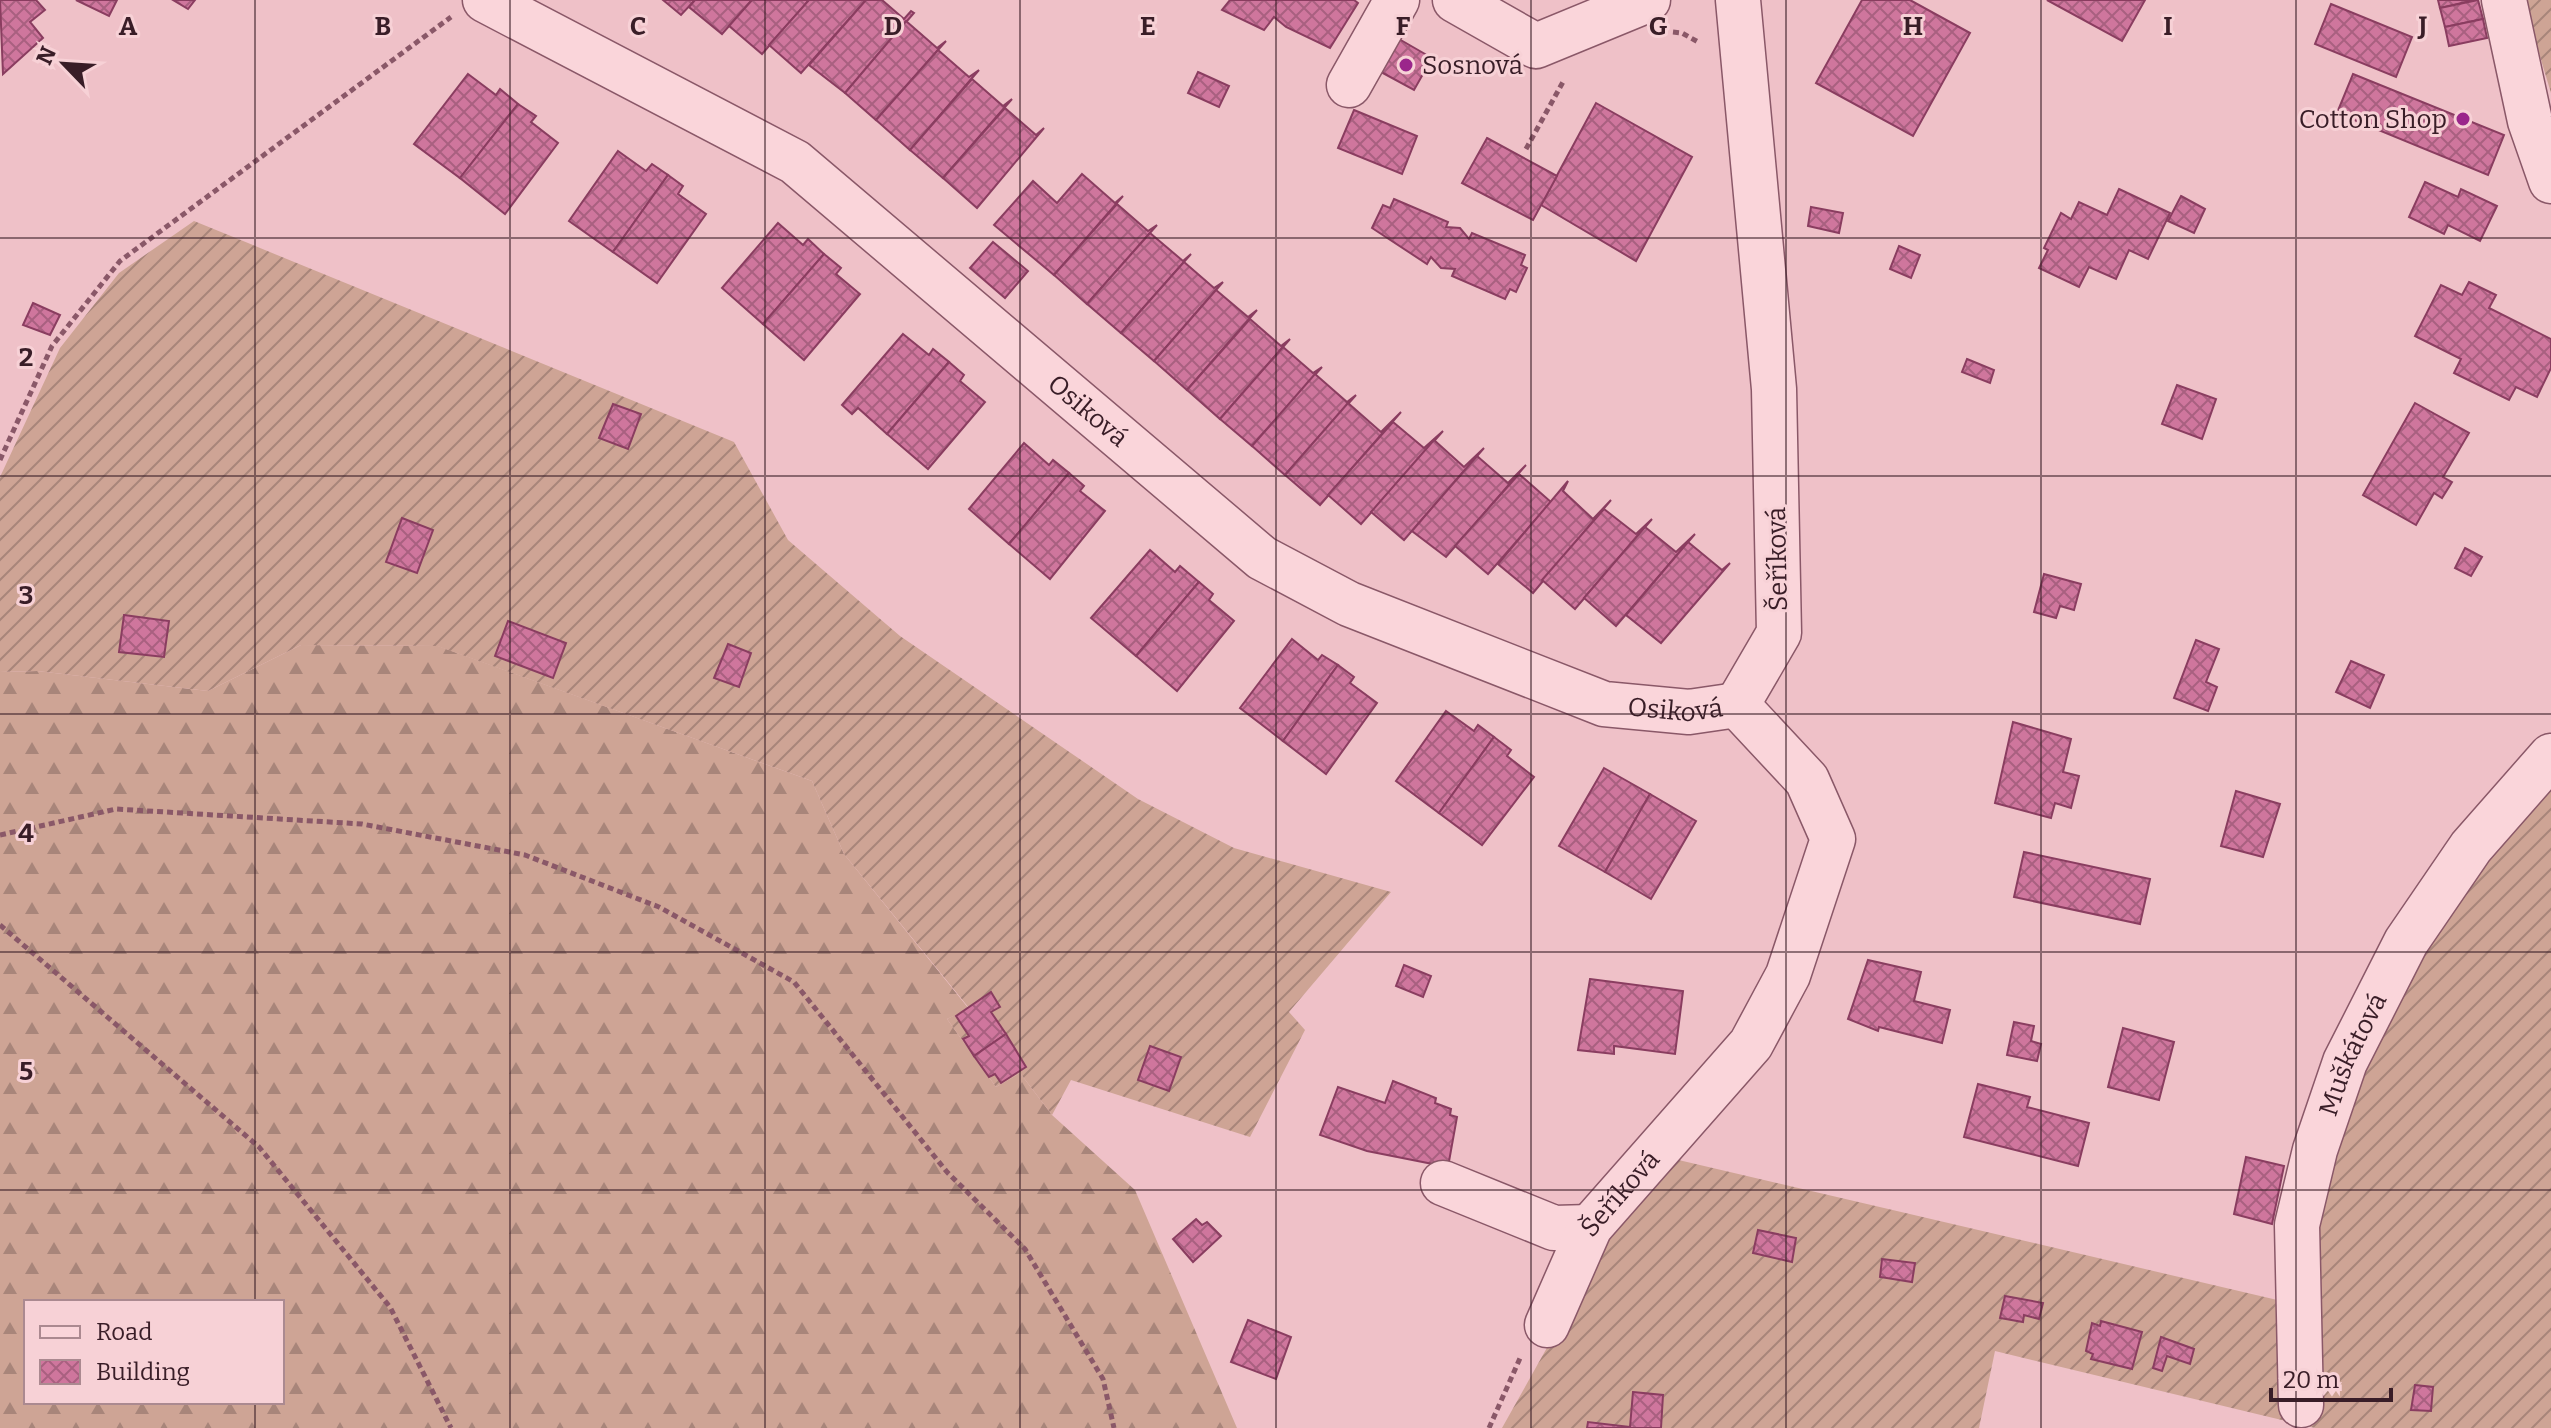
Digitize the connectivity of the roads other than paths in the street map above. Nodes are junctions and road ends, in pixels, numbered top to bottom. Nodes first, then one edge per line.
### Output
1 (1397, 0) edge
2 (1455, 0) edge
3 (1738, 0) edge
4 (2504, 0) edge
5 (473, 4) edge
6 (1654, 16) edge
7 (1349, 85) dead end
8 (2551, 181) edge
9 (1737, 705) junction
10 (2551, 756) edge
11 (1443, 1183) dead end
12 (1590, 1227) junction
13 (1547, 1325) road end
14 (2301, 1405) dead end

1 - 7 street
2 - 6 street
3 - 9 street, Šeříková
4 - 8 street
5 - 9 street, Osiková
9 - 12 street, Šeříková
10 - 14 street, Muškátová
11 - 12 street
12 - 13 street, Šeříková

